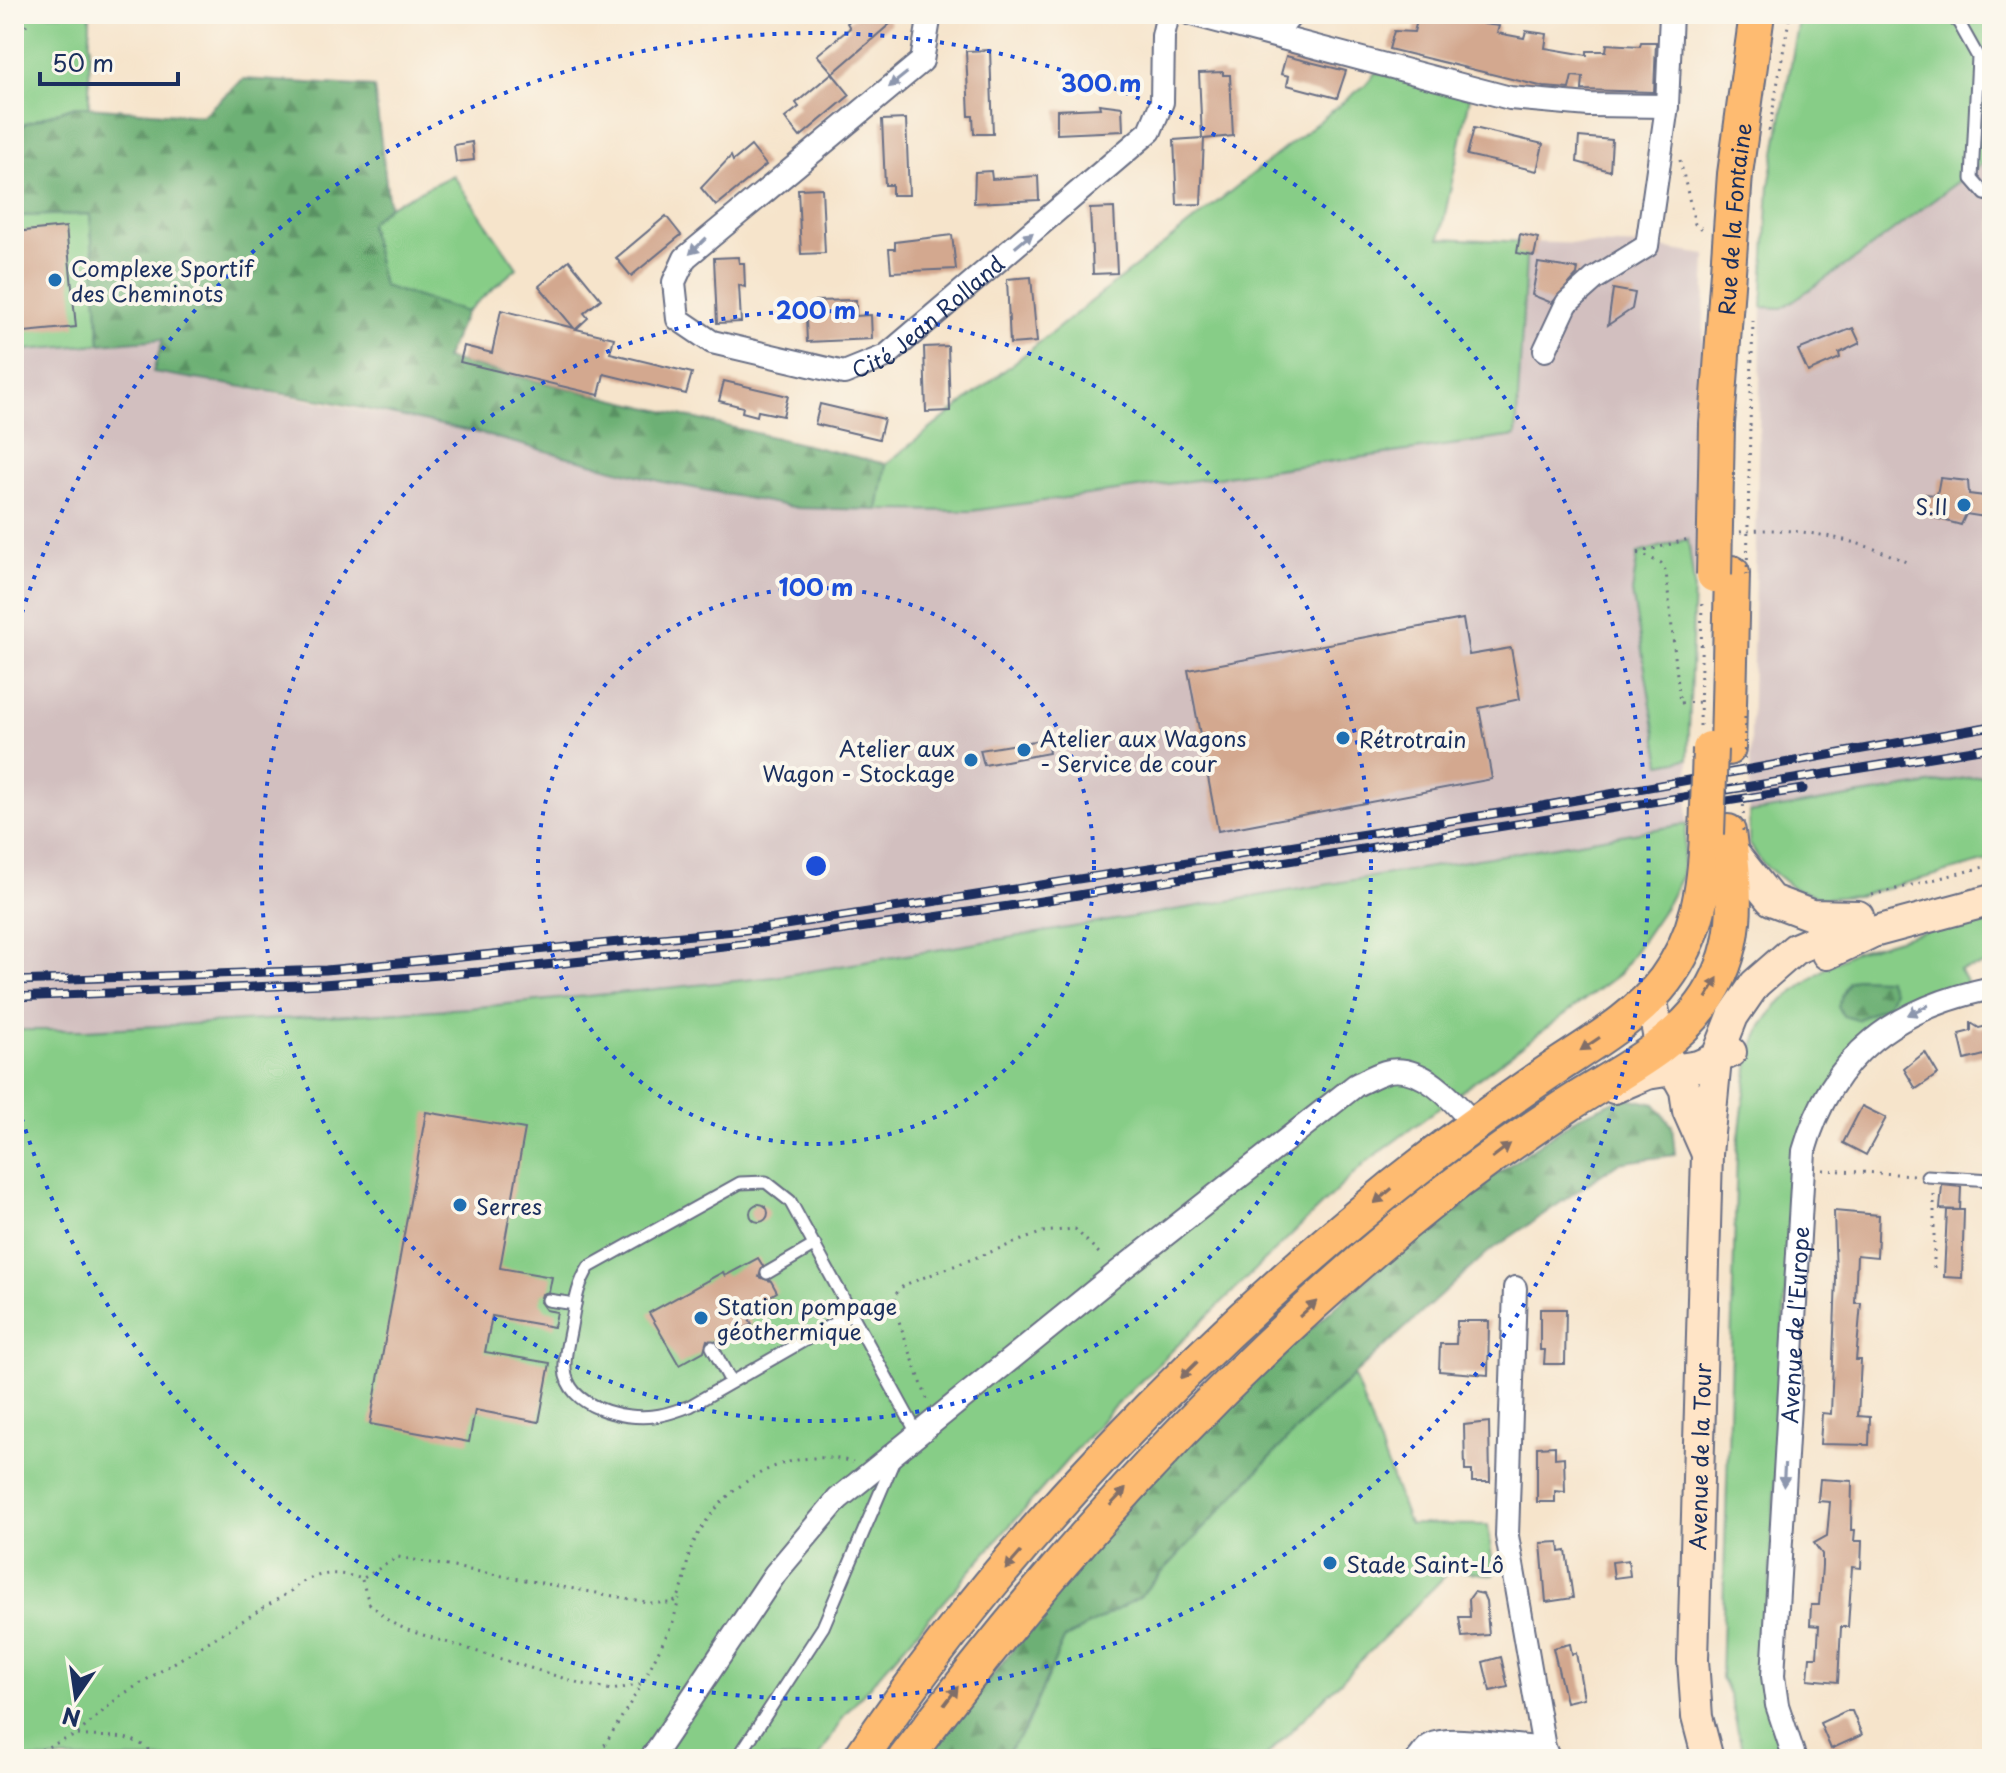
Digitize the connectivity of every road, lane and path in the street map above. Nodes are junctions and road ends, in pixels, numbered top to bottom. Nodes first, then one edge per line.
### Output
1 (32, 14) edge
2 (930, 14) edge
3 (1168, 14) edge
4 (1191, 14) edge
5 (1292, 14) edge
6 (1671, 14) edge
7 (1757, 14) edge
8 (1774, 14) edge
9 (1790, 14) edge
10 (1948, 14) edge
11 (1274, 35) junction
12 (14, 47) edge
13 (1667, 106) junction
14 (1768, 138) dead end
15 (1678, 150) dead end
16 (1992, 196) edge
17 (1729, 239) junction
18 (1753, 314) dead end
19 (1545, 350) dead end
20 (1735, 424) junction
21 (1739, 532) dead end
22 (1701, 537) dead end
23 (1906, 562) dead end
24 (1724, 578) junction
25 (1745, 715) dead end
26 (1710, 726) junction
27 (1731, 838) junction
28 (1992, 865) edge
29 (1992, 881) edge
30 (1992, 900) edge
31 (1779, 904) junction
32 (1736, 905) junction
33 (1863, 906) junction
34 (1694, 928) junction
35 (1795, 949) junction
36 (1992, 988) edge
37 (1651, 996) junction
38 (1728, 1053) junction
39 (1666, 1057) junction
40 (1618, 1086) junction
41 (1569, 1104) junction
42 (1688, 1111) junction
43 (1474, 1125) junction
44 (1707, 1154) junction
45 (1801, 1169) junction
46 (1931, 1176) junction
47 (1992, 1180) edge
48 (815, 1245) junction
49 (1934, 1268) dead end
50 (1118, 1272) junction
51 (767, 1273) dead end
52 (1515, 1288) dead end
53 (548, 1300) dead end
54 (575, 1304) junction
55 (852, 1313) junction
56 (712, 1347) dead end
57 (731, 1382) junction
58 (916, 1435) junction
59 (876, 1468) junction
60 (362, 1579) junction
61 (680, 1596) junction
62 (642, 1684) junction
63 (76, 1735) junction
64 (1546, 1753) edge
65 (19, 1759) edge
66 (156, 1759) edge
67 (596, 1759) edge
68 (651, 1759) edge
69 (737, 1759) edge
70 (860, 1759) edge
71 (905, 1759) edge
72 (1418, 1759) edge
73 (1708, 1759) edge
74 (1795, 1759) edge

1 - 12 path
2 -> 3 street, Cité Jean Rolland
4 - 11 street
5 - 11 street
6 - 13 street
7 - 17 main road, Rue de la Fontaine
8 - 20 main road
9 - 14 path
10 - 16 lane
11 - 13 street
13 - 19 street
15 - 17 path
17 - 20 main road, Rue de la Fontaine
18 - 20 path
20 - 24 main road, bridge
20 - 24 path, bridge
21 - 23 path
22 - 26 path
24 - 26 main road
24 - 26 main road
24 - 26 path
25 - 27 path, bridge
26 - 27 main road
27 - 31 street
27 - 32 main road
27 - 34 main road
28 - 33 path
29 - 33 street
30 - 38 street
31 - 32 street
31 - 33 street
31 - 35 street
32 - 34 street
39 -> 32 main road
33 - 35 street
34 - 37 main road
35 - 38 street
36 -> 45 street, Avenue de l'Europe
37 - 39 street, Avenue de la Tour
37 -> 43 main road
38 - 39 street
38 - 44 street, Avenue de la Tour
39 - 40 street
39 - 41 main road
39 - 42 street, Avenue de la Tour
40 - 41 street
40 - 42 street
71 -> 41 main road
42 - 44 street, Avenue de la Tour
43 - 50 street
43 -> 70 main road
44 - 73 street, Avenue de la Tour
45 - 46 path
45 -> 74 street, Avenue de l'Europe
46 - 47 lane
46 - 49 path
48 - 51 lane
48 - 54 lane
48 - 55 lane
50 - 58 street
50 - 58 path
52 - 64 street
53 - 54 lane
54 - 57 lane
55 - 57 lane
55 - 58 lane
56 - 57 lane
58 - 59 street
58 - 69 lane
59 - 61 path
59 - 68 street
60 - 61 path
60 - 62 path
60 - 63 path
61 - 62 path
62 - 67 path
63 - 65 path
63 - 66 path
64 - 72 street

